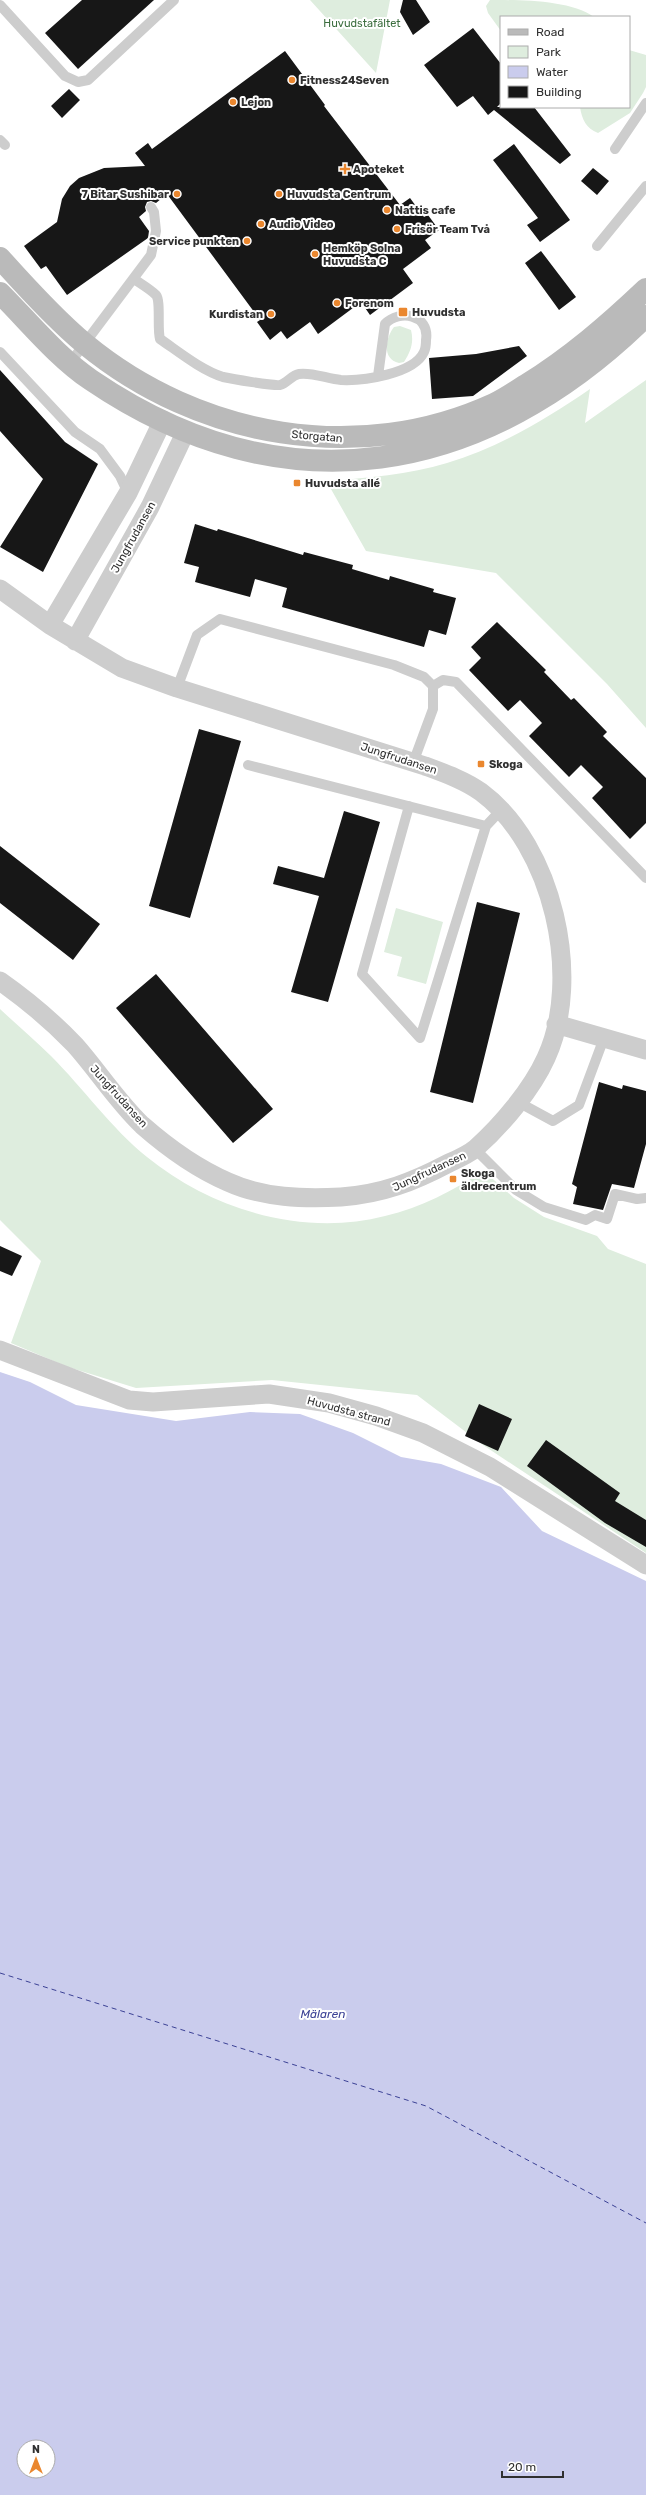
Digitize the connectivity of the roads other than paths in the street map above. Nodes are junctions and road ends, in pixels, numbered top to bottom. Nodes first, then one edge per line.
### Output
1 (174, 0) edge
2 (0, 5) edge
3 (646, 103) edge
4 (615, 149) dead end
5 (646, 186) edge
6 (151, 207) dead end
7 (597, 246) dead end
8 (0, 258) edge
9 (134, 279) junction
10 (646, 289) edge
11 (0, 293) edge
12 (646, 316) edge
13 (85, 344) junction
14 (0, 352) edge
15 (70, 363) junction
16 (378, 376) junction
17 (173, 399) junction
18 (196, 408) junction
19 (163, 420) junction
20 (186, 431) junction
21 (128, 493) junction
22 (0, 589) edge
23 (50, 625) junction
24 (75, 641) junction
25 (433, 686) junction
26 (177, 688) junction
27 (413, 763) junction
28 (248, 765) dead end
29 (409, 806) junction
30 (501, 810) junction
31 (486, 826) junction
32 (646, 878) edge
33 (0, 981) edge
34 (556, 1024) junction
35 (604, 1038) junction
36 (646, 1050) edge
37 (518, 1102) junction
38 (475, 1149) junction
39 (646, 1198) edge
40 (0, 1350) edge
41 (646, 1565) edge

1 - 2 lane
3 - 4 lane
5 - 7 lane
6 - 9 lane
8 - 13 street, Storgatan
9 - 13 lane
9 - 16 lane
10 - 18 street, Storgatan
11 - 15 street, Storgatan
12 - 20 street, Storgatan
13 - 15 lane
13 - 17 street, Storgatan
14 - 21 lane
15 - 19 street, Storgatan
16 - 16 lane
17 - 18 street, Storgatan
17 - 19 street
18 - 20 street
19 - 20 street, Storgatan
19 - 21 street
20 - 24 street, Jungfrudansen
21 - 23 street
22 - 23 street, Jungfrudansen
23 - 24 street, Jungfrudansen
24 - 26 street, Jungfrudansen
25 - 26 lane
25 - 27 lane
25 - 32 lane
26 - 27 street, Jungfrudansen
27 - 30 street, Jungfrudansen
28 - 29 lane
29 - 31 lane
29 - 31 lane
30 - 31 lane
30 - 34 street, Jungfrudansen
33 - 38 street, Jungfrudansen
34 - 35 street
34 - 37 street, Jungfrudansen
35 - 36 street
35 - 37 lane
37 - 38 street, Jungfrudansen
38 - 39 lane
40 - 41 street, Huvudsta strand

